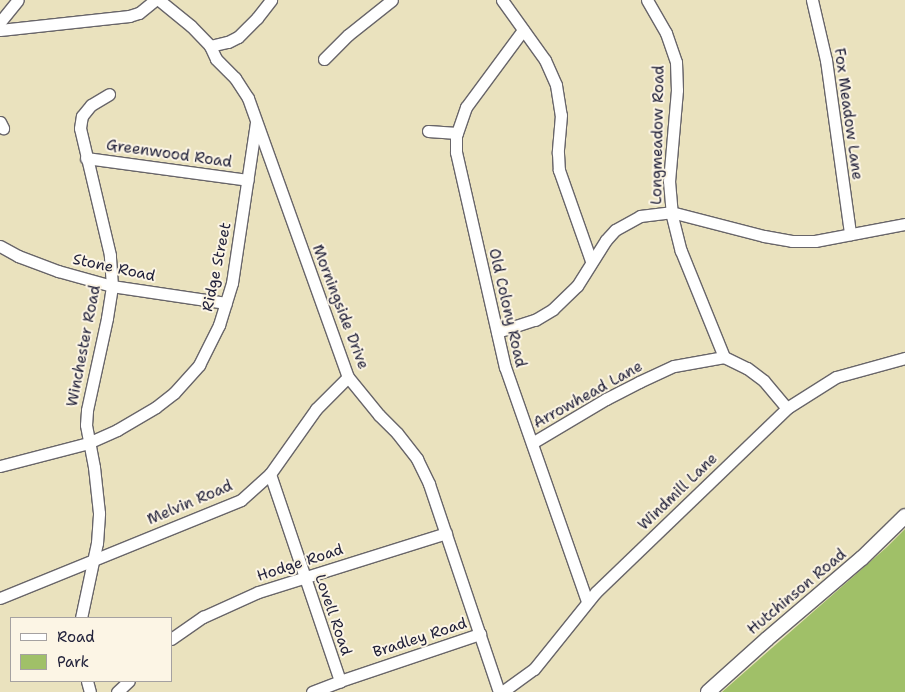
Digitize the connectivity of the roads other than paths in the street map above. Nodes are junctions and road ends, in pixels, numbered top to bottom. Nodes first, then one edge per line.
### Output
1 (18, 0) edge
2 (157, 0) edge
3 (271, 0) edge
4 (392, 0) edge
5 (502, 0) edge
6 (647, 0) edge
7 (812, 0) edge
8 (0, 22) edge
9 (0, 30) edge
10 (523, 30) junction
11 (210, 46) junction
12 (324, 59) dead end
13 (109, 94) dead end
14 (256, 122) junction
15 (428, 131) dead end
16 (457, 133) junction
17 (86, 158) junction
18 (248, 180) junction
19 (671, 212) junction
20 (905, 224) edge
21 (850, 234) junction
22 (0, 246) edge
23 (591, 261) junction
24 (112, 286) junction
25 (226, 303) junction
26 (497, 332) junction
27 (724, 357) junction
28 (905, 358) edge
29 (348, 376) junction
30 (787, 408) junction
31 (88, 443) junction
32 (532, 443) junction
33 (0, 466) edge
34 (270, 474) junction
35 (905, 516) edge
36 (446, 533) junction
37 (93, 560) junction
38 (304, 577) junction
39 (0, 598) edge
40 (587, 601) junction
41 (81, 617) edge
42 (480, 634) junction
43 (172, 638) edge
44 (340, 681) junction
45 (127, 682) edge
46 (117, 692) edge
47 (312, 692) edge
48 (500, 692) edge
49 (708, 692) edge

1 - 8 street
2 - 9 street
2 - 11 street, Morningside Drive
3 - 11 street
4 - 12 street
5 - 10 street
6 - 19 street, Longmeadow Road
7 - 21 street, Fox Meadow Lane
10 - 16 street, Old Colony Road
10 - 23 street
11 - 14 street, Morningside Drive
13 - 17 street, Winchester Road
14 - 18 street, Ridge Street
14 - 29 street, Morningside Drive
15 - 16 street
16 - 26 street, Old Colony Road
17 - 18 street, Greenwood Road
17 - 24 street, Winchester Road
18 - 25 street, Ridge Street
19 - 21 street
19 - 23 street
19 - 27 street, Longmeadow Road
20 - 21 street
22 - 24 street, Stone Road
23 - 26 street
24 - 25 street, Stone Road
24 - 31 street, Winchester Road
25 - 31 street, Ridge Street
26 - 32 street, Old Colony Road
27 - 30 street
27 - 32 street, Arrowhead Lane
28 - 30 street, Windmill Lane
29 - 34 street, Melvin Road
29 - 36 street, Morningside Drive
30 - 40 street, Windmill Lane
31 - 33 street, Ridge Street
31 - 37 street, Winchester Road
32 - 40 street, Old Colony Road
34 - 37 street, Melvin Road
34 - 38 street, Lovell Road
35 - 49 street, Hutchinson Road
36 - 38 street, Hodge Road
36 - 42 street, Morningside Drive
37 - 39 street, Melvin Road
37 - 41 street, Winchester Road
38 - 43 street, Hodge Road
38 - 44 street, Lovell Road
40 - 48 street, Windmill Lane
42 - 44 street, Bradley Road
42 - 48 street, Morningside Drive
44 - 47 street, Bradley Road
45 - 46 street

